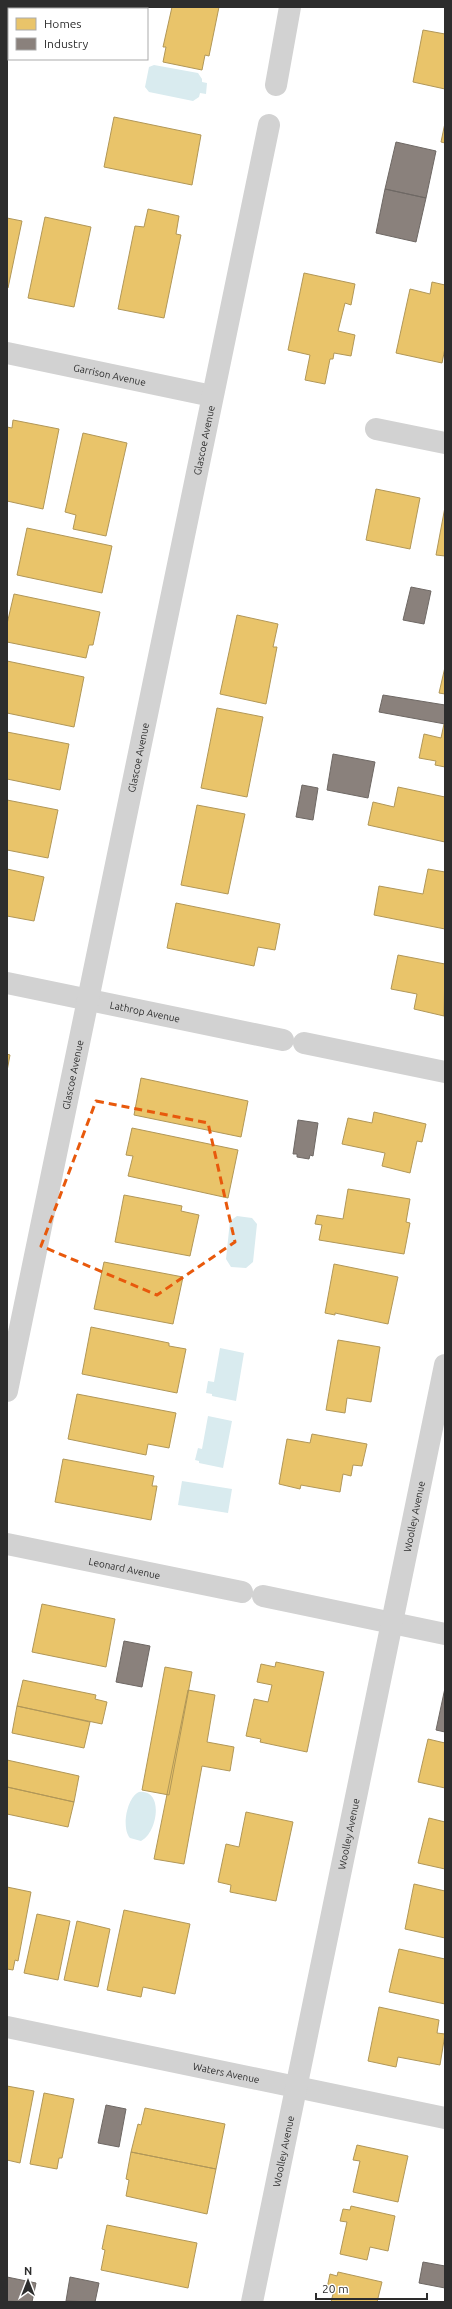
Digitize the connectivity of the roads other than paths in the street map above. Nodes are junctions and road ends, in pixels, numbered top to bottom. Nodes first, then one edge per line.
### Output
1 (290, 7) edge
2 (276, 85) dead end
3 (269, 125) dead end
4 (7, 354) edge
5 (212, 396) junction
6 (376, 429) dead end
7 (445, 443) edge
8 (7, 983) edge
9 (86, 1000) junction
10 (445, 1072) edge
11 (445, 1365) edge
12 (7, 1391) edge
13 (7, 1544) edge
14 (392, 1623) junction
15 (445, 1634) edge
16 (7, 2027) edge
17 (296, 2088) junction
18 (445, 2118) edge
19 (252, 2302) edge

1 - 2 street
3 - 5 street, Glascoe Avenue
4 - 5 street, Garrison Avenue
5 - 9 street, Glascoe Avenue
6 - 7 street
8 - 9 street, Lathrop Avenue
9 - 10 street, Lathrop Avenue
9 - 12 street, Glascoe Avenue
11 - 14 street, Woolley Avenue
13 - 14 street, Leonard Avenue
14 - 15 street, Leonard Avenue
14 - 17 street, Woolley Avenue
16 - 17 street, Waters Avenue
17 - 18 street, Waters Avenue
17 - 19 street, Woolley Avenue

